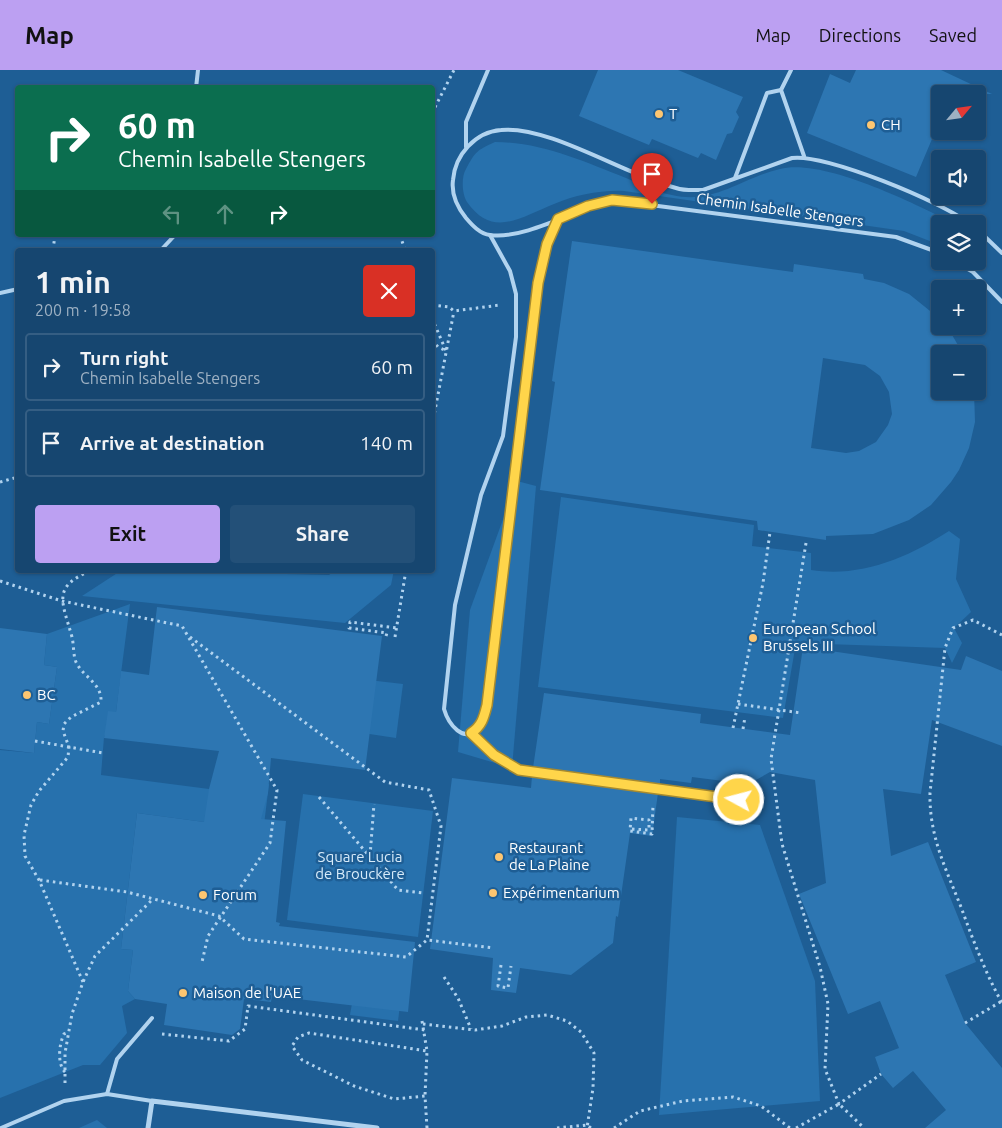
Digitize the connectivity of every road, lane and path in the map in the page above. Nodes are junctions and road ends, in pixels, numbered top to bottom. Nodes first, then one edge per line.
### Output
1 (198, 70) edge
2 (454, 70) edge
3 (488, 70) edge
4 (791, 70) edge
5 (196, 85) edge
6 (781, 90) junction
7 (435, 107) edge
8 (466, 147) junction
9 (804, 156) junction
10 (736, 178) junction
11 (953, 215) edge
12 (558, 219) junction
13 (490, 235) junction
14 (172, 237) edge
15 (986, 238) edge
16 (163, 248) edge
17 (931, 250) edge
18 (1002, 253) edge
19 (970, 270) edge
20 (15, 290) edge
21 (0, 293) edge
22 (1002, 302) edge
23 (505, 304) dead end
24 (435, 305) edge
25 (454, 311) junction
26 (435, 325) edge
27 (435, 344) edge
28 (447, 351) junction
29 (435, 411) edge
30 (15, 478) edge
31 (0, 482) edge
32 (770, 532) dead end
33 (806, 543) dead end
34 (87, 573) edge
35 (406, 573) edge
36 (0, 582) edge
37 (62, 601) junction
38 (397, 628) junction
39 (187, 635) junction
40 (1002, 635) edge
41 (386, 636) dead end
42 (395, 637) dead end
43 (738, 704) junction
44 (801, 713) dead end
45 (746, 717) dead end
46 (733, 728) dead end
47 (743, 730) dead end
48 (471, 733) junction
49 (35, 741) dead end
50 (69, 747) junction
51 (103, 753) dead end
52 (319, 796) dead end
53 (739, 800) dead end
54 (374, 804) dead end
55 (652, 814) dead end
56 (632, 828) dead end
57 (370, 856) junction
58 (39, 880) junction
59 (423, 893) dead end
60 (153, 899) junction
61 (219, 916) junction
62 (427, 940) junction
63 (494, 948) dead end
64 (202, 962) dead end
65 (500, 965) dead end
66 (511, 966) dead end
67 (444, 977) dead end
68 (83, 982) junction
69 (1002, 1002) edge
70 (152, 1018) dead end
71 (965, 1024) dead end
72 (425, 1030) junction
73 (471, 1030) junction
74 (69, 1032) junction
75 (141, 1032) junction
76 (427, 1050) junction
77 (65, 1068) dead end
78 (65, 1073) dead end
79 (881, 1074) dead end
80 (107, 1094) junction
81 (424, 1096) junction
82 (152, 1101) junction
83 (839, 1104) junction
84 (588, 1127) edge
85 (1, 1128) edge
86 (148, 1128) edge
87 (377, 1128) edge
88 (427, 1128) edge
89 (557, 1128) edge
90 (614, 1128) edge
91 (790, 1128) edge
92 (796, 1128) edge
93 (864, 1128) edge

1 - 5 lane
2 - 7 path
3 - 8 lane
4 - 6 lane
6 - 9 lane
6 - 10 lane
8 - 10 lane, Chemin Isabelle Stengers
8 - 13 lane, Chemin Isabelle Stengers
9 - 10 lane, Chemin Isabelle Stengers
9 - 11 lane, Chemin Isabelle Stengers
12 - 13 lane, Chemin Isabelle Stengers
12 - 17 lane, Chemin Isabelle Stengers
12 - 48 lane
13 - 48 lane
14 - 16 lane
15 - 18 lane
19 - 22 lane
20 - 21 lane
23 - 25 path
24 - 25 path
25 - 28 path
26 - 28 path
27 - 28 path
28 - 29 path
30 - 31 path
32 - 43 path
33 - 83 path
34 - 37 path
35 - 38 path
36 - 37 path
37 - 39 path
37 - 50 path
38 - 41 path
38 - 42 path
39 - 61 path
39 - 62 path
40 - 69 path
43 - 44 path, bridge
43 - 46 path
45 - 47 path
48 - 53 lane
49 - 50 path
50 - 51 path
50 - 58 path
52 - 57 path
54 - 57 path
55 - 56 path
57 - 59 path
58 - 60 path
58 - 68 path
60 - 61 path
60 - 68 path
61 - 62 path
61 - 64 path
62 - 63 path
65 - 66 path
67 - 73 path
68 - 74 path
69 - 71 path, bridge
70 - 75 lane
72 - 73 path
72 - 75 path
72 - 76 path
73 - 84 path
74 - 77 path
74 - 78 path
75 - 80 lane
76 - 81 path
76 - 81 path
79 - 83 path
80 - 82 lane
80 - 85 lane
81 - 88 path
82 - 86 street
82 - 87 street
83 - 92 path
83 - 93 path
84 - 89 path
90 - 91 path

